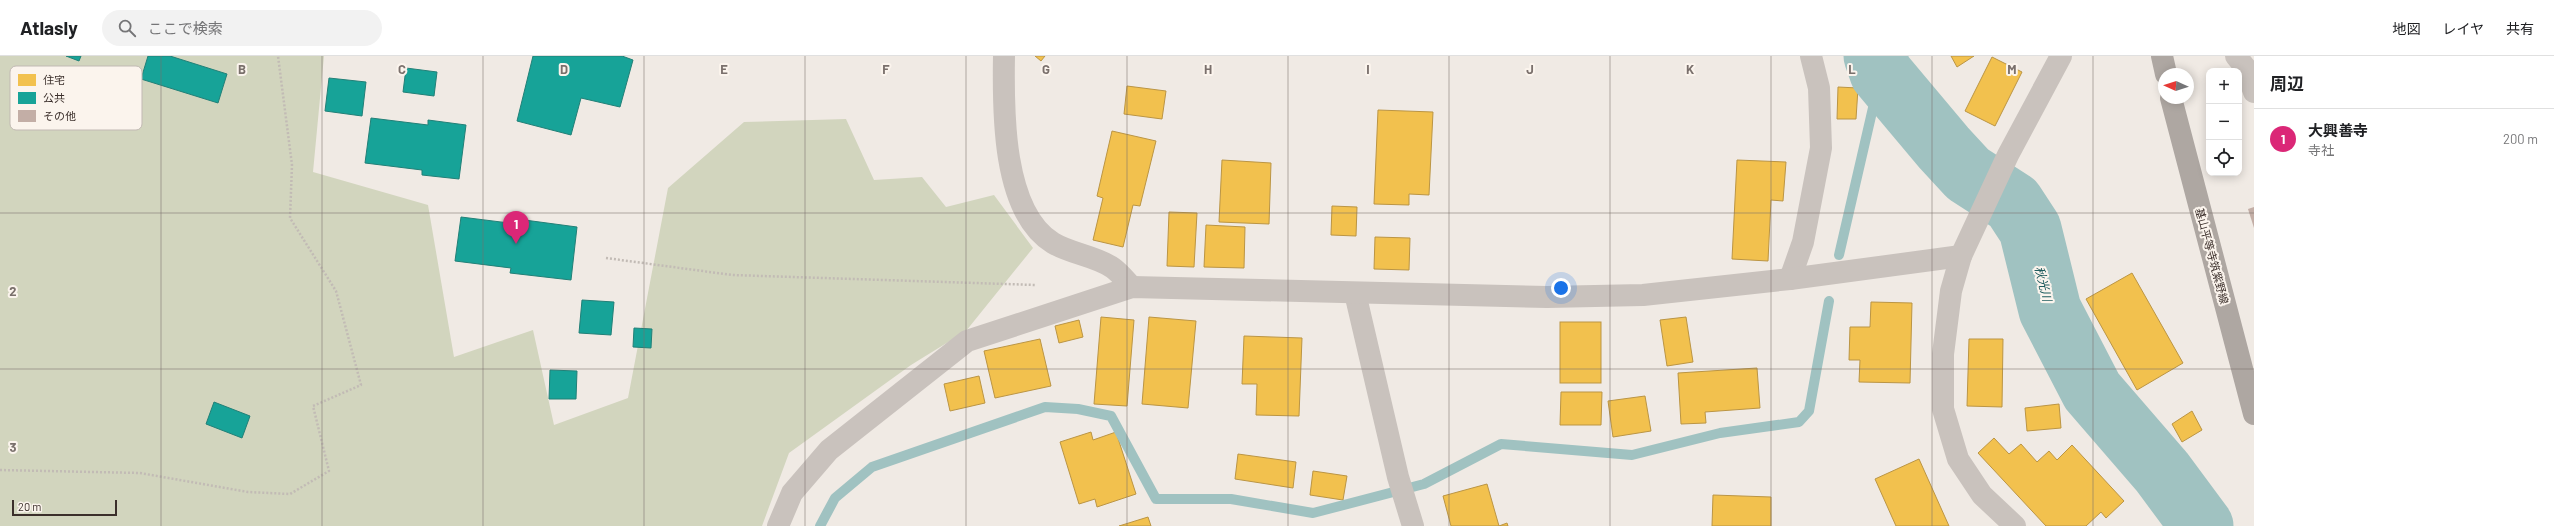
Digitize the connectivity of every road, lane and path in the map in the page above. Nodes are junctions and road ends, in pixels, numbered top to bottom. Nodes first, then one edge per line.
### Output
1 (278, 56) edge
2 (1004, 56) edge
3 (1811, 56) edge
4 (2061, 56) edge
5 (2162, 56) edge
6 (2236, 56) edge
7 (2165, 68) edge
8 (2254, 92) edge
9 (2173, 104) edge
10 (1961, 256) junction
11 (606, 258) dead end
12 (1790, 279) junction
13 (1041, 286) dead end
14 (1132, 287) junction
15 (1355, 293) junction
16 (2254, 414) edge
17 (0, 470) edge
18 (778, 526) edge
19 (1413, 526) edge
20 (2015, 526) edge

1 - 17 path
2 - 14 street
3 - 12 street
4 - 10 street
5 - 7 main road
6 - 8 street
9 - 16 main road, 基山平等寺筑紫野線
10 - 12 street
10 - 20 street
11 - 13 path
12 - 15 street
14 - 15 street
14 - 18 street
15 - 19 street

